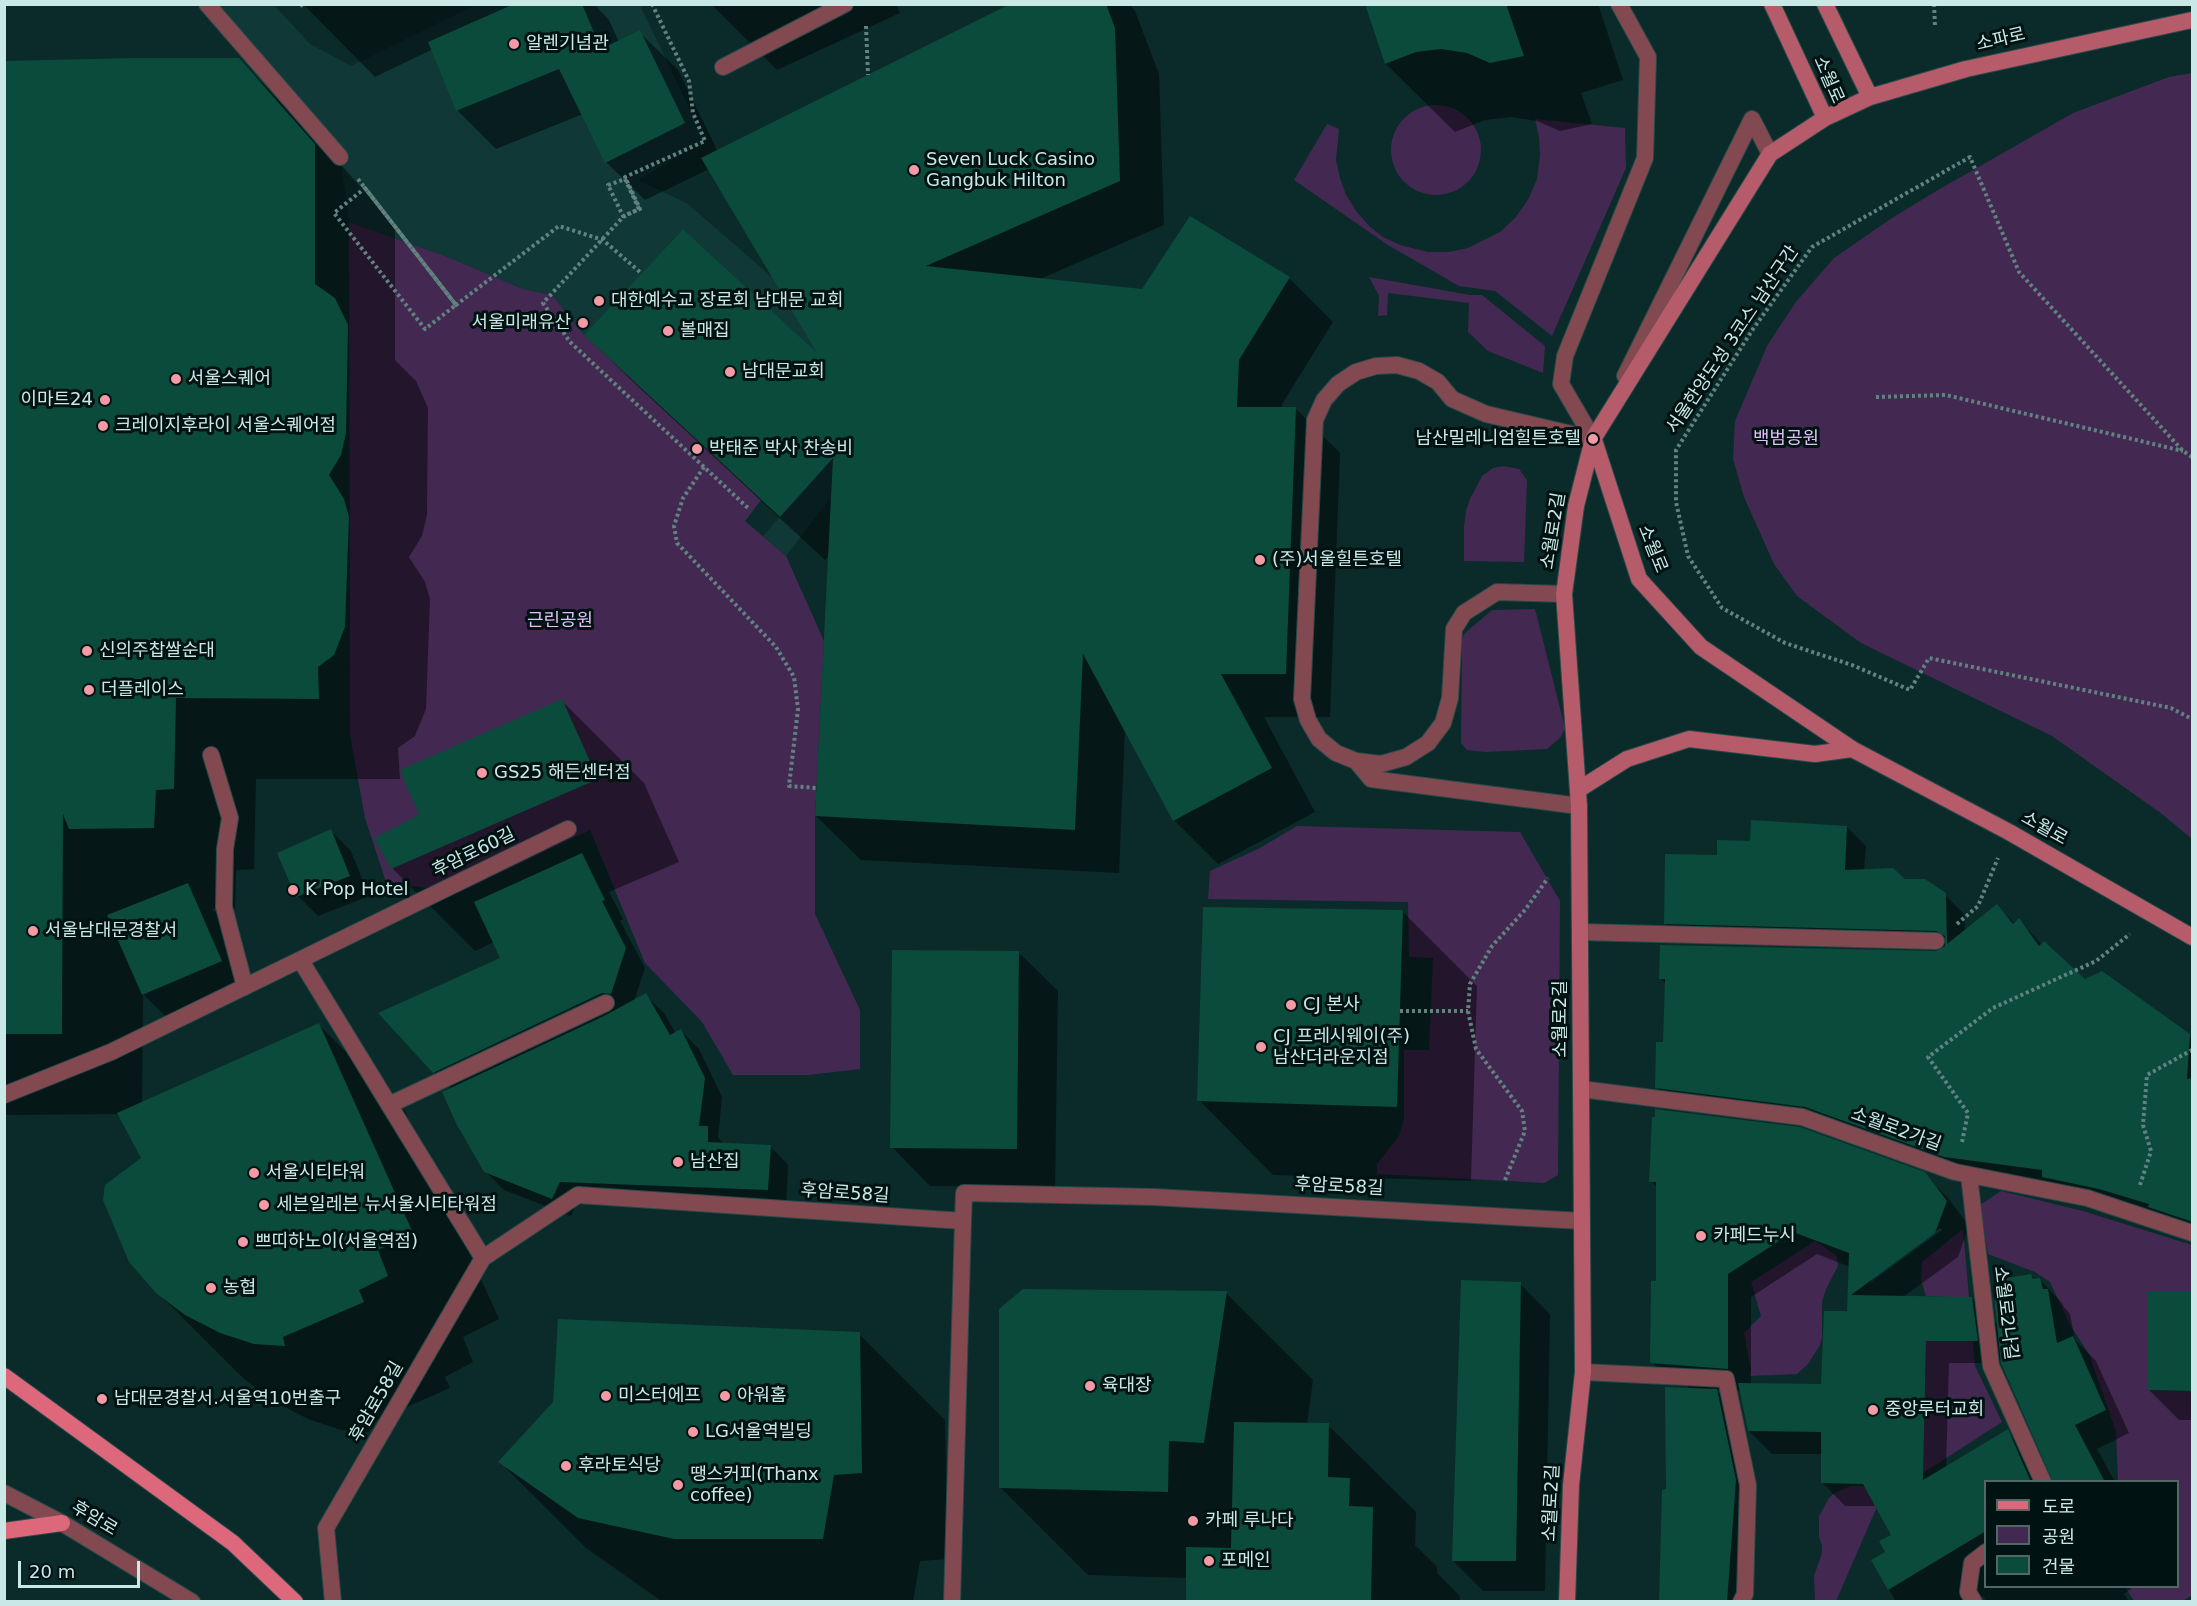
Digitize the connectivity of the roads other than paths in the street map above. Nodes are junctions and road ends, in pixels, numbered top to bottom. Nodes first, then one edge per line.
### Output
1 (207, 4) edge
2 (845, 4) edge
3 (1619, 4) edge
4 (1772, 4) edge
5 (1825, 4) edge
6 (2193, 20) edge
7 (723, 67) dead end
8 (1870, 98) junction
9 (1825, 118) junction
10 (1770, 154) junction
11 (340, 157) road end
12 (1593, 440) junction
13 (1564, 594) junction
14 (1852, 749) junction
15 (211, 755) dead end
16 (1356, 761) junction
17 (1579, 798) junction
18 (568, 829) dead end
19 (1580, 932) junction
20 (2193, 937) edge
21 (1935, 941) road end
22 (301, 961) junction
23 (245, 987) junction
24 (606, 1004) dead end
25 (1581, 1089) junction
26 (4, 1095) edge
27 (389, 1105) junction
28 (1962, 1174) junction
29 (963, 1221) junction
30 (1582, 1221) junction
31 (2193, 1233) edge
32 (483, 1258) junction
33 (1583, 1372) junction
34 (4, 1376) edge
35 (2042, 1480) edge
36 (4, 1493) edge
37 (62, 1522) junction
38 (4, 1531) edge
39 (1984, 1554) edge
40 (192, 1602) edge
41 (296, 1602) edge
42 (333, 1602) edge
43 (952, 1602) edge
44 (1567, 1602) edge
45 (1741, 1602) edge
46 (1974, 1602) edge

1 - 11 street
2 - 7 street
3 - 12 street
4 - 9 main road, 소월로
5 - 8 main road, 소월로
6 - 8 main road, 소파로
8 - 9 main road, 소파로
9 - 10 main road, 소월로
10 - 12 main road, 소월로
10 - 12 street
12 - 13 main road, 소월로2길
12 - 14 main road, 소월로
12 - 16 street
13 - 16 street
13 - 17 main road, 소월로2길
14 - 17 main road
14 - 20 main road, 소월로
15 - 23 street
16 - 17 street
17 - 19 main road, 소월로2길
18 - 22 street, 후암로60길
19 - 21 street
19 - 25 main road, 소월로2길
22 - 23 street, 후암로60길
22 - 27 street
23 - 26 street, 후암로60길
24 - 27 street
25 - 28 street, 소월로2가길
25 - 30 main road, 소월로2길
27 - 32 street
28 - 31 street, 소월로2가길
28 - 35 street, 소월로2나길
29 - 30 street, 후암로58길
29 - 32 street, 후암로58길
29 - 43 street
30 - 33 main road, 소월로2길
32 - 42 street, 후암로58길
33 - 44 main road, 소월로2길
33 - 45 street
34 - 41 main road
36 - 37 street, 후암로
37 - 38 main road
37 - 40 street, 후암로
39 - 46 street

